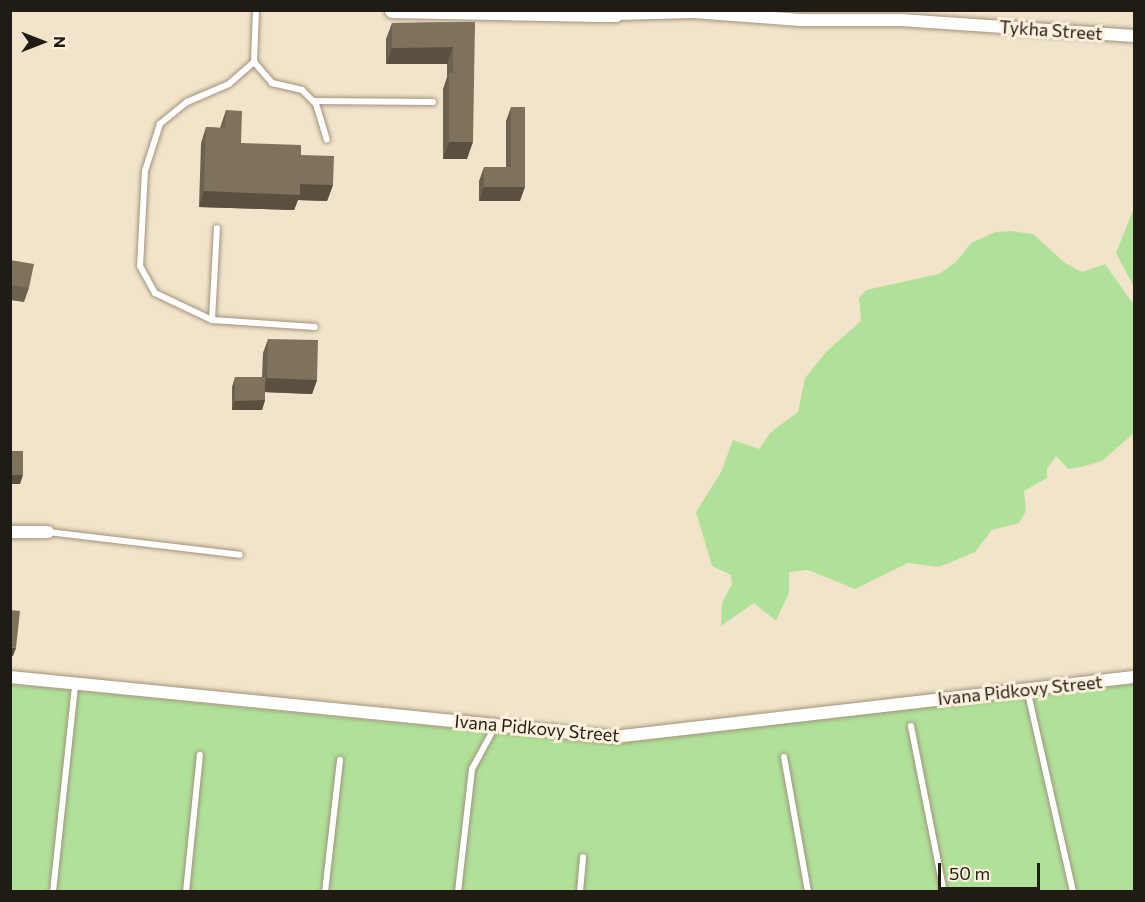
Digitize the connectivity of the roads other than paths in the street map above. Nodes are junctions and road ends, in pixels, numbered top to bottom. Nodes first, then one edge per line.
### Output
1 (256, 10) edge
2 (393, 10) edge
3 (615, 12) edge
4 (1134, 36) edge
5 (254, 62) junction
6 (313, 101) junction
7 (433, 102) dead end
8 (327, 139) dead end
9 (217, 228) dead end
10 (212, 320) junction
11 (315, 327) dead end
12 (10, 532) edge
13 (48, 532) joint
14 (240, 555) dead end
15 (10, 677) edge
16 (1134, 677) edge
17 (75, 685) junction
18 (1027, 688) junction
19 (496, 725) junction
20 (911, 726) dead end
21 (200, 755) dead end
22 (784, 757) dead end
23 (340, 760) dead end
24 (583, 857) dead end
25 (53, 891) edge
26 (186, 891) edge
27 (325, 891) edge
28 (458, 891) edge
29 (580, 891) edge
30 (808, 891) edge
31 (944, 891) edge
32 (1073, 891) edge

1 - 5 lane
2 - 3 street, Tykha Street
3 - 4 street, Tykha Street
5 - 6 lane
5 - 10 lane
6 - 7 lane
6 - 8 lane
9 - 10 lane
10 - 11 lane
12 - 13 street
13 - 14 lane
15 - 17 street, Ivana Pidkovy Street
16 - 18 street, Ivana Pidkovy Street
17 - 19 street, Ivana Pidkovy Street
17 - 25 lane
18 - 19 street, Ivana Pidkovy Street
18 - 32 lane
19 - 28 lane
20 - 31 lane
21 - 26 lane
22 - 30 lane
23 - 27 lane
24 - 29 lane

